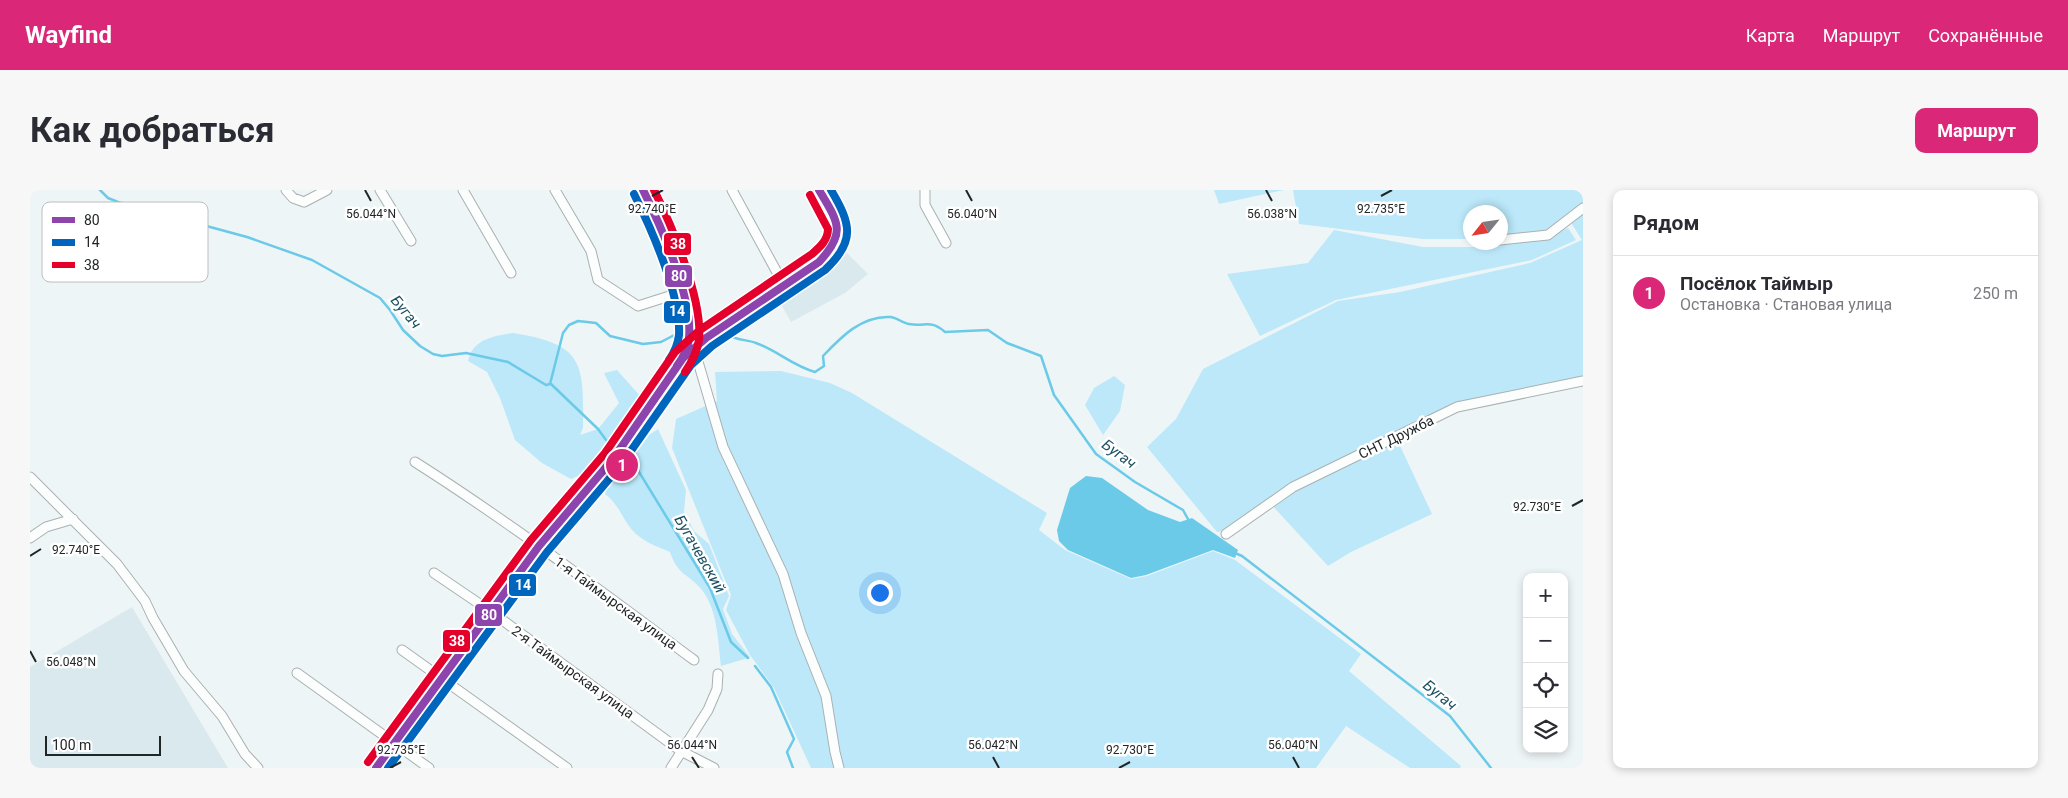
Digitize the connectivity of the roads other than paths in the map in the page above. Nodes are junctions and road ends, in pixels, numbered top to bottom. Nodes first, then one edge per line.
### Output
1 (286, 190) edge
2 (327, 190) edge
3 (380, 190) edge
4 (463, 190) edge
5 (555, 190) edge
6 (643, 190) edge
7 (732, 190) edge
8 (819, 190) edge
9 (925, 190) edge
10 (1583, 208) edge
11 (1508, 239) edge
12 (411, 240) dead end
13 (946, 243) dead end
14 (511, 274) dead end
15 (785, 287) junction
16 (682, 292) junction
17 (690, 333) junction
18 (706, 338) junction
19 (694, 348) junction
20 (683, 358) junction
21 (1583, 381) edge
22 (415, 462) dead end
23 (30, 477) edge
24 (73, 519) junction
25 (1226, 534) dead end
26 (30, 538) edge
27 (539, 546) junction
28 (434, 573) dead end
29 (490, 611) junction
30 (402, 650) dead end
31 (694, 660) dead end
32 (297, 673) dead end
33 (718, 674) dead end
34 (442, 677) junction
35 (394, 744) junction
36 (681, 751) junction
37 (258, 768) edge
38 (376, 768) edge
39 (429, 768) edge
40 (567, 768) edge
41 (671, 768) edge
42 (714, 768) edge
43 (839, 768) edge

1 - 2 street
3 - 12 street
4 - 14 street
5 - 16 street
6 - 16 street
7 - 15 street
8 - 15 street
9 - 13 street
10 - 11 street
15 - 18 street
16 - 17 street
17 - 18 street
17 - 20 street
18 - 19 street
19 - 20 street
19 - 43 street
20 - 27 street
21 - 25 street, СНТ Дружба
22 - 27 street, 1-я Таймырская улица
23 - 24 street
24 - 26 street
24 - 37 street
27 - 29 street
27 - 31 street, 1-я Таймырская улица
28 - 29 street, 2-я Таймырская улица
29 - 34 street
29 - 36 street, 2-я Таймырская улица
30 - 34 street
32 - 35 street
33 - 36 street
34 - 35 street
34 - 40 street
35 - 38 street
35 - 39 street
36 - 41 street
36 - 42 street, 2-я Таймырская улица

